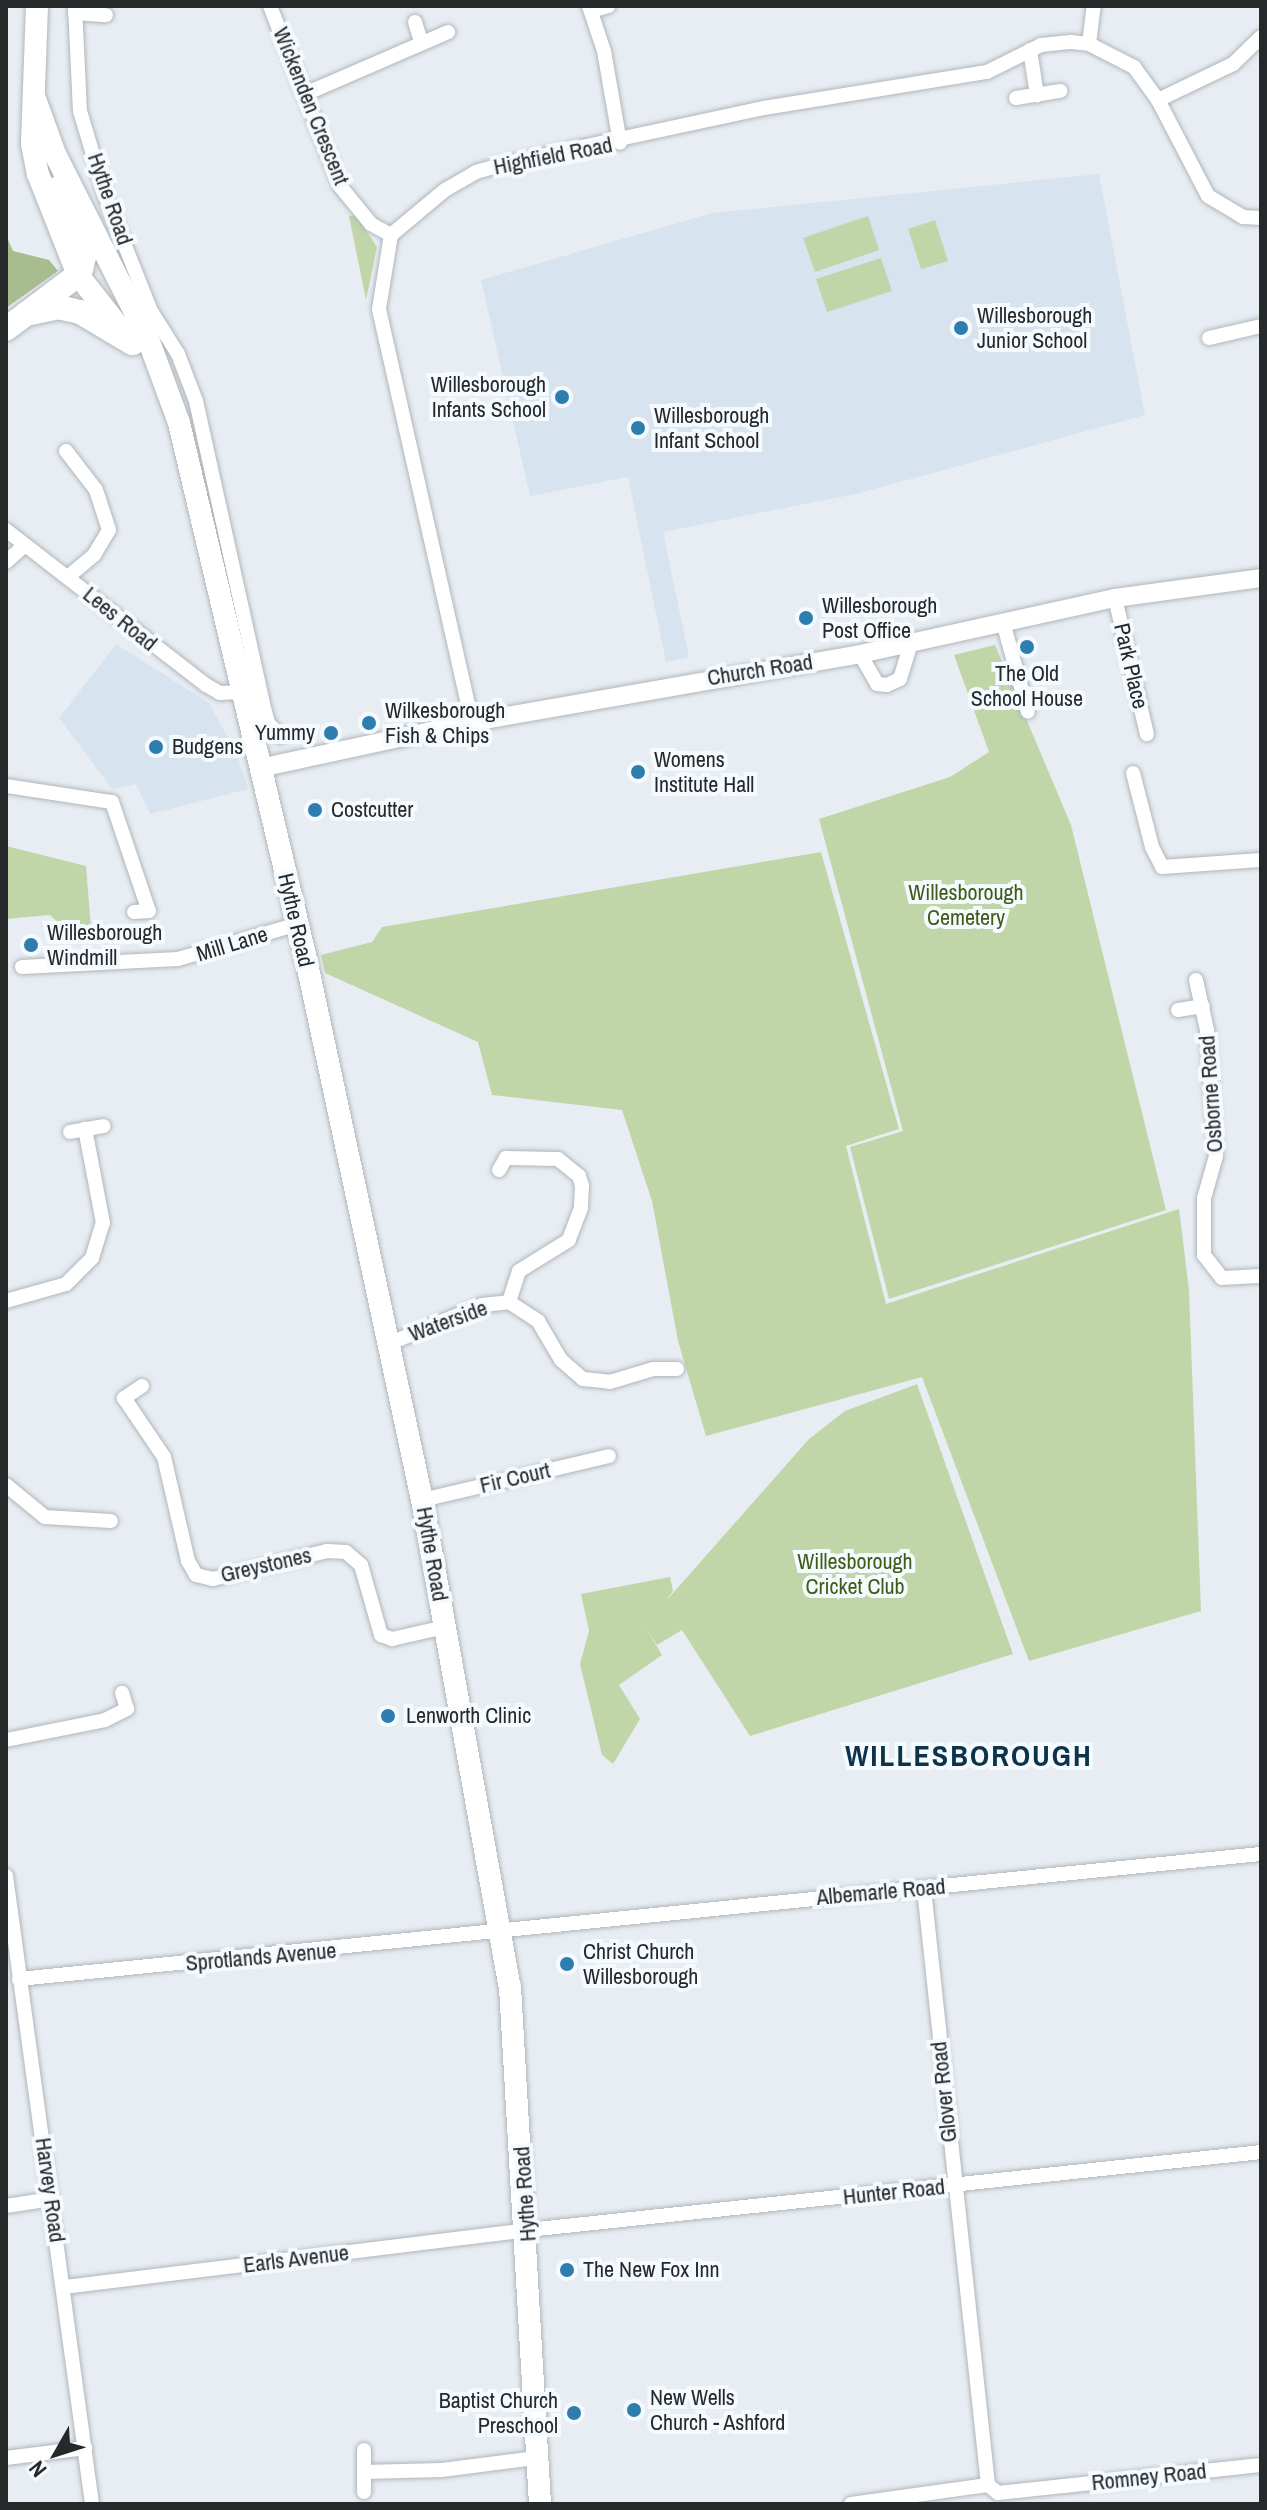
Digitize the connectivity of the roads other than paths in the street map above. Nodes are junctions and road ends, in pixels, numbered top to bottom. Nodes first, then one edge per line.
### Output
1 (37, 6) edge
2 (270, 6) edge
3 (608, 6) edge
4 (1094, 6) edge
5 (590, 8) edge
6 (75, 10) edge
7 (106, 15) dead end
8 (415, 22) dead end
9 (448, 32) dead end
10 (1260, 40) edge
11 (421, 42) junction
12 (1089, 44) junction
13 (1030, 50) junction
14 (1060, 91) dead end
15 (305, 94) junction
16 (1037, 95) junction
17 (34, 96) junction
18 (1016, 98) dead end
19 (1158, 100) junction
20 (620, 143) junction
21 (55, 154) junction
22 (1261, 218) edge
23 (391, 235) junction
24 (78, 275) junction
25 (26, 314) junction
26 (1261, 326) edge
27 (6, 329) edge
28 (1209, 338) dead end
29 (132, 343) junction
30 (187, 373) junction
31 (164, 381) junction
32 (66, 451) dead end
33 (6, 530) edge
34 (25, 545) junction
35 (6, 562) edge
36 (68, 577) junction
37 (1261, 578) edge
38 (1115, 598) junction
39 (234, 617) junction
40 (1003, 622) junction
41 (911, 644) junction
42 (860, 654) junction
43 (240, 692) junction
44 (1028, 712) dead end
45 (472, 722) junction
46 (1147, 734) dead end
47 (280, 736) dead end
48 (260, 768) junction
49 (1133, 773) dead end
50 (6, 786) edge
51 (1261, 860) edge
52 (134, 912) dead end
53 (298, 924) junction
54 (22, 967) dead end
55 (1196, 980) dead end
56 (1203, 1006) junction
57 (1178, 1010) dead end
58 (103, 1126) dead end
59 (85, 1129) junction
60 (70, 1132) dead end
61 (498, 1145) dead end
62 (1261, 1276) edge
63 (6, 1301) edge
64 (509, 1302) junction
65 (388, 1344) junction
66 (677, 1369) dead end
67 (142, 1386) dead end
68 (609, 1456) dead end
69 (6, 1485) edge
70 (422, 1500) junction
71 (111, 1521) dead end
72 (445, 1627) junction
73 (122, 1693) dead end
74 (6, 1740) edge
75 (1261, 1854) edge
76 (6, 1876) edge
77 (924, 1889) junction
78 (502, 1926) junction
79 (10, 1936) edge
80 (19, 1979) junction
81 (1261, 2152) edge
82 (953, 2186) junction
83 (51, 2199) junction
84 (6, 2206) edge
85 (528, 2230) junction
86 (64, 2287) junction
87 (85, 2448) junction
88 (364, 2450) dead end
89 (6, 2458) edge
90 (536, 2458) junction
91 (1261, 2465) edge
92 (364, 2472) junction
93 (988, 2485) junction
94 (364, 2492) dead end
95 (92, 2504) edge
96 (540, 2504) edge
97 (851, 2504) edge

1 - 17 main road, Hythe Road
2 - 15 street, Wickenden Crescent
3 - 5 street
4 - 12 street
5 - 20 street
6 - 7 street, Hythe Road
6 - 30 street, Hythe Road
8 - 11 street
9 - 11 street
10 - 19 street
11 - 15 street
12 - 13 street, Highfield Road
12 - 19 street, Highfield Road
13 - 16 street
13 - 20 street, Highfield Road
14 - 16 street
15 - 23 street, Wickenden Crescent
16 - 18 street
17 - 21 main road, Hythe Road
17 - 24 main road, Hythe Road
19 - 22 street, Highfield Road
20 - 23 street, Highfield Road
21 - 24 main road
21 - 31 main road, Hythe Road
23 - 45 street
24 - 25 highway
24 - 29 main road, Hythe Road
25 - 27 highway
25 - 29 highway
26 - 28 street
29 - 31 main road, Hythe Road
30 - 31 street
30 - 39 street, Hythe Road
31 - 39 main road, Hythe Road
32 - 36 street
33 - 34 street, Lees Road
34 - 35 street
34 - 36 street, Lees Road
36 - 43 street, Lees Road
37 - 38 street, Church Road
38 - 40 street, Church Road
38 - 46 street, Park Place
39 - 43 main road, Hythe Road
39 - 47 street, Hythe Road
40 - 41 street, Church Road
40 - 44 street
41 - 42 street, Church Road
41 - 42 street
42 - 45 street, Church Road
43 - 48 main road, Hythe Road
45 - 48 street, Church Road
48 - 53 main road, Hythe Road
49 - 51 street
50 - 52 street
53 - 54 street, Mill Lane
53 - 65 main road, Hythe Road
55 - 56 street, Osborne Road
56 - 57 street, Osborne Road
56 - 62 street, Osborne Road
58 - 59 street
59 - 60 street
59 - 63 street
61 - 64 street, Waterside
64 - 65 street, Waterside
64 - 66 street, Waterside
65 - 70 main road, Hythe Road
67 - 72 street, Greystones
68 - 70 street, Fir Court
69 - 71 street
70 - 72 main road, Hythe Road
72 - 78 main road, Hythe Road
73 - 74 street
75 - 77 street, Albemarle Road
76 - 79 street, Harvey Road
77 - 78 street, Albemarle Road
77 - 82 street, Glover Road
78 - 80 street, Sprotlands Avenue
78 - 85 main road, Hythe Road
79 - 80 street, Harvey Road
80 - 83 street, Harvey Road
81 - 82 street, Hunter Road
82 - 85 street, Hunter Road
82 - 93 street, Glover Road
83 - 84 street
83 - 86 street, Harvey Road
85 - 86 street, Earls Avenue
85 - 90 main road, Hythe Road
86 - 87 street, Harvey Road
87 - 89 street
87 - 95 street, Harvey Road
88 - 92 street
90 - 92 street
90 - 96 main road, Hythe Road
91 - 93 street, Romney Road
92 - 94 street
93 - 97 street, Romney Road

